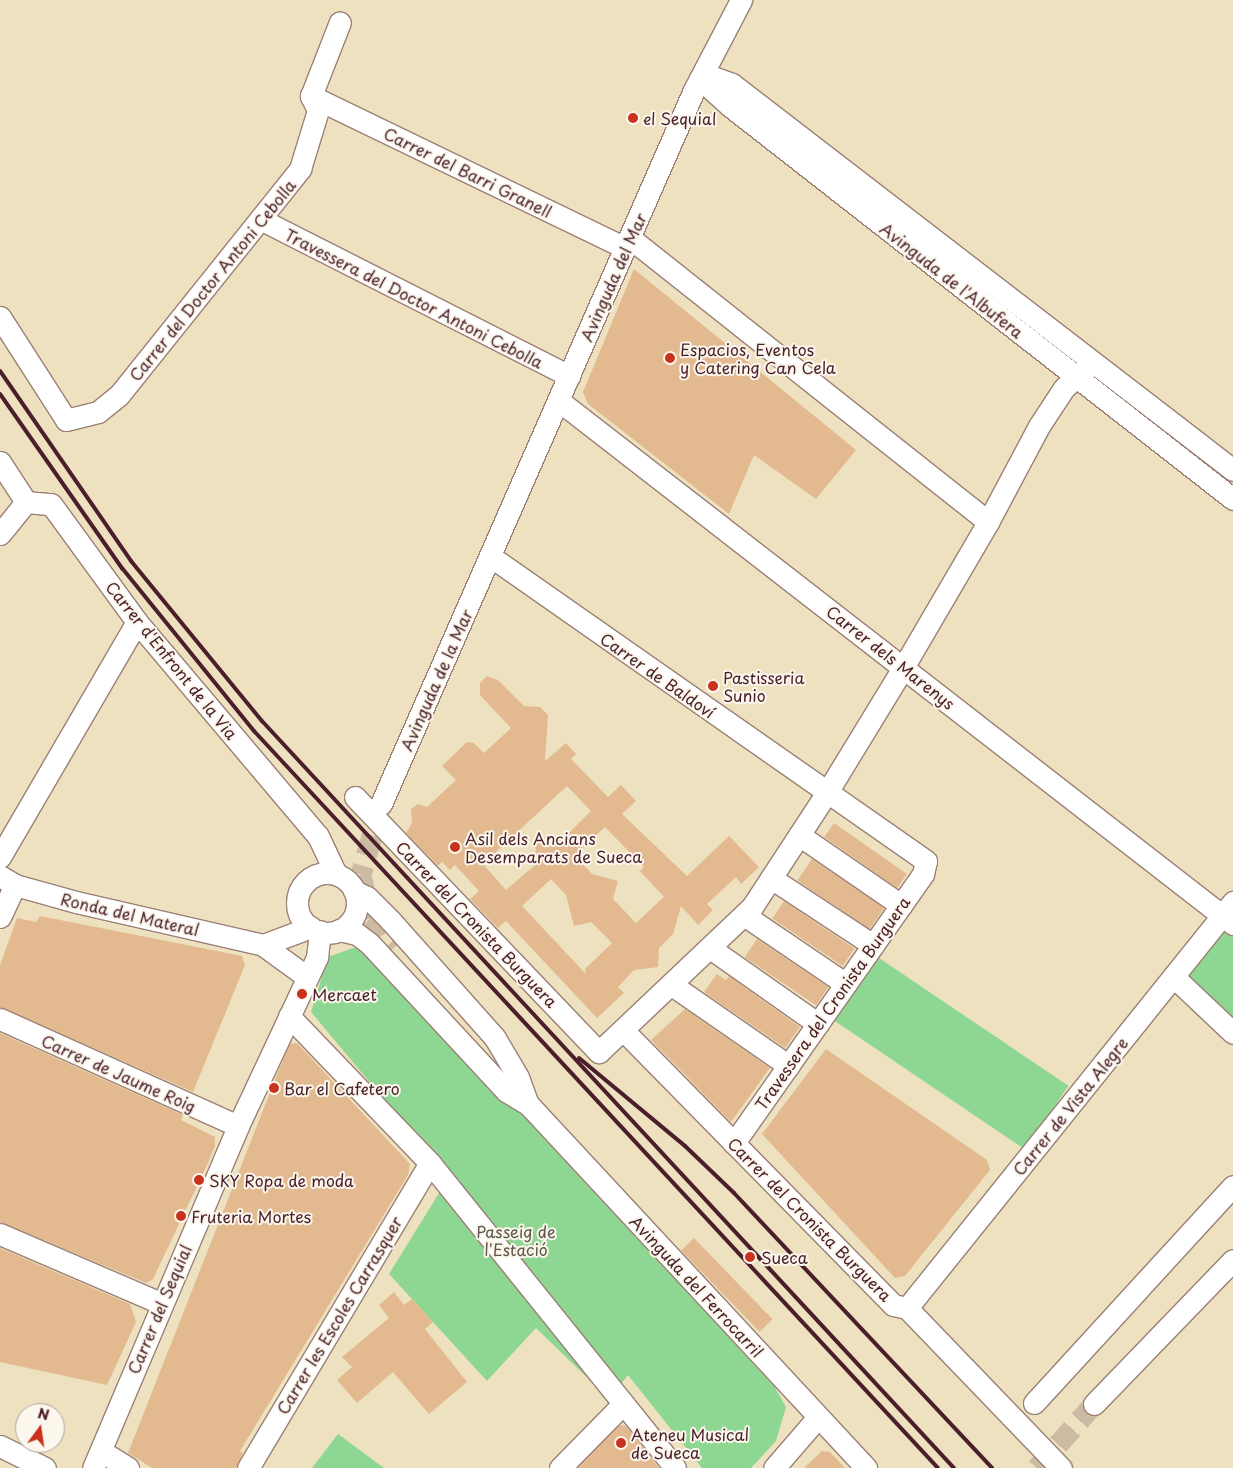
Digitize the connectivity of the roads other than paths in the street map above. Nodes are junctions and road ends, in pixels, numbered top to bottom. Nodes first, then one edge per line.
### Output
1 (741, 0) edge
2 (340, 22) dead end
3 (722, 34) junction
4 (700, 79) junction
5 (732, 84) junction
6 (311, 96) junction
7 (260, 220) junction
8 (628, 243) junction
9 (0, 317) edge
10 (1092, 363) junction
11 (569, 376) junction
12 (1076, 379) junction
13 (558, 400) junction
14 (0, 462) edge
15 (1233, 470) edge
16 (1233, 499) edge
17 (26, 502) junction
18 (988, 522) junction
19 (0, 534) edge
20 (490, 556) junction
21 (136, 622) junction
22 (904, 666) junction
23 (826, 794) junction
24 (355, 797) dead end
25 (381, 804) tunnel mouth
26 (799, 835) junction
27 (0, 857) edge
28 (926, 861) joint
29 (336, 874) junction
30 (771, 878) junction
31 (8, 881) edge
32 (354, 891) junction
33 (901, 905) junction
34 (1229, 914) edge
35 (744, 915) junction
36 (0, 917) edge
37 (323, 930) junction
38 (263, 945) junction
39 (873, 945) junction
40 (395, 947) tunnel mouth
41 (710, 948) junction
42 (308, 976) junction
43 (1174, 977) junction
44 (846, 984) junction
45 (672, 985) junction
46 (289, 1016) junction
47 (0, 1019) edge
48 (818, 1024) junction
49 (623, 1030) junction
50 (1233, 1034) edge
51 (789, 1066) junction
52 (518, 1077) junction
53 (528, 1104) junction
54 (238, 1126) junction
55 (734, 1142) junction
56 (430, 1163) junction
57 (1233, 1186) edge
58 (0, 1234) edge
59 (1233, 1260) edge
60 (160, 1303) junction
61 (907, 1308) junction
62 (1034, 1403) dead end
63 (623, 1404) junction
64 (1094, 1404) tunnel mouth
65 (818, 1417) junction
66 (0, 1446) edge
67 (97, 1460) edge
68 (44, 1468) edge
69 (128, 1468) edge
70 (248, 1468) edge
71 (560, 1468) edge
72 (675, 1468) edge
73 (774, 1468) edge
74 (866, 1468) edge
75 (1061, 1468) edge

1 - 3 street, Avinguda del Mar
2 - 6 street
3 - 4 street, Avinguda del Mar
3 - 5 street
4 - 5 street, Avinguda de l'Albufera
4 - 8 street, Avinguda del Mar
4 - 12 street, Avinguda de l'Albufera
5 - 10 street, Avinguda de l'Albufera
6 - 7 street, Carrer del Doctor Antoni Cebolla
6 - 8 street, Carrer del Barri Granell
7 - 9 street, Carrer del Doctor Antoni Cebolla
7 - 11 street, Travessera del Doctor Antoni Cebolla
8 - 11 street, Avinguda del Mar
8 - 18 street, Carrer del Barri Granell
10 - 12 street
10 - 15 street, Avinguda de l'Albufera
11 - 13 street, Avinguda del Mar
12 - 16 street, Avinguda de l'Albufera
12 - 18 street
13 - 20 street, Avinguda del Mar
13 - 22 street, Carrer dels Marenys
14 - 17 street
17 - 19 street
17 - 21 street, Carrer d'Enfront de la Via
18 - 22 street
20 - 23 street, Carrer de Baldoví
20 - 25 street, Avinguda de la Mar
21 - 27 street
21 - 29 street, Carrer d'Enfront de la Via
22 - 23 street
22 - 34 street, Carrer dels Marenys
23 - 26 street
23 - 28 street, Carrer de Baldoví
24 - 49 street, Carrer del Cronista Burguera
26 - 30 street
26 - 33 street
28 - 33 street, Travessera del Cronista Burguera
29 - 32 street
29 - 37 street
30 - 35 street
30 - 39 street
31 - 36 street
31 - 38 street, Ronda del Materal
32 - 37 street
32 - 52 street
33 - 39 street, Travessera del Cronista Burguera
34 - 43 street, Carrer de Vista Alegre
35 - 41 street
35 - 44 street
37 - 38 street
37 - 42 street, Carrer del Sequial
37 - 53 street
38 - 42 street, Ronda del Materal
39 - 44 street, Travessera del Cronista Burguera
40 - 52 street
41 - 45 street
41 - 48 street
42 - 46 street, Carrer del Sequial
43 - 50 street
43 - 61 street, Carrer de Vista Alegre
44 - 48 street, Travessera del Cronista Burguera
45 - 49 street
45 - 51 street
46 - 54 street, Carrer del Sequial
46 - 56 street
47 - 54 street, Carrer de Jaume Roig
48 - 51 street, Travessera del Cronista Burguera
49 - 55 street, Carrer del Cronista Burguera
51 - 55 street, Travessera del Cronista Burguera
52 - 53 street
53 - 65 street, Avinguda del Ferrocarril
54 - 60 street, Carrer del Sequial
55 - 61 street, Carrer del Cronista Burguera
56 - 63 street
56 - 70 street, Carrer les Escoles Carrasquer
57 - 62 street
58 - 60 street
59 - 64 street
60 - 67 street, Carrer del Sequial
61 - 75 street, Carrer del Cronista Burguera
63 - 71 street
63 - 72 street
65 - 73 street
65 - 74 street, Avinguda del Ferrocarril
66 - 68 street
67 - 69 street

